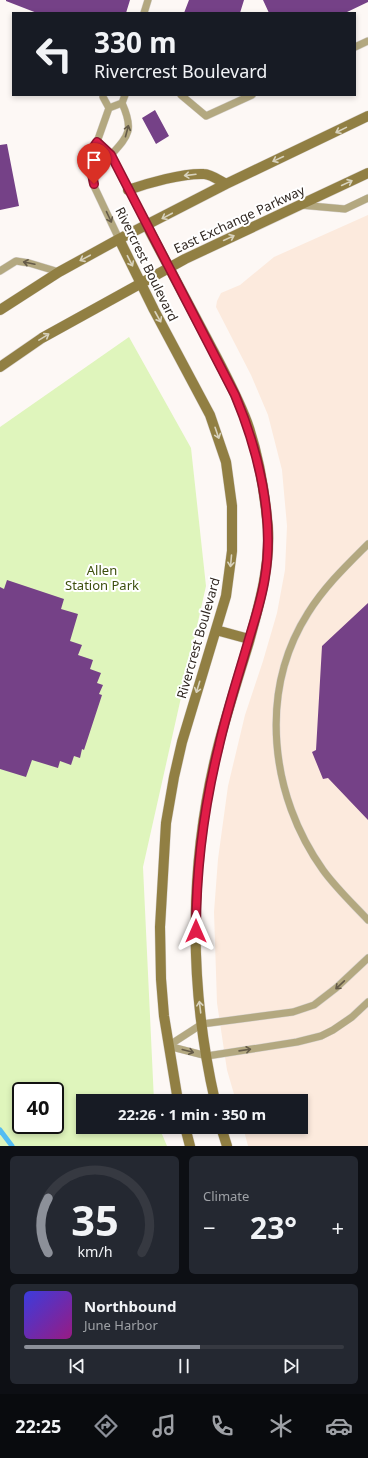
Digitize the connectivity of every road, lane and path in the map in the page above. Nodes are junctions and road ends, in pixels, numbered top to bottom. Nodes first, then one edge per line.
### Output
1 (148, 0) edge
2 (144, 12) edge
3 (368, 41) edge
4 (356, 47) edge
5 (103, 96) edge
6 (125, 96) edge
7 (182, 96) edge
8 (250, 96) edge
9 (122, 103) junction
10 (109, 108) junction
11 (368, 116) edge
12 (97, 142) junction
13 (111, 155) junction
14 (368, 173) edge
15 (226, 184) junction
16 (128, 190) junction
17 (368, 198) edge
18 (300, 205) junction
19 (147, 226) junction
20 (119, 239) junction
21 (169, 267) junction
22 (0, 271) edge
23 (59, 272) junction
24 (141, 282) junction
25 (0, 310) edge
26 (0, 366) edge
27 (368, 544) edge
28 (216, 630) junction
29 (249, 640) junction
30 (368, 920) edge
31 (368, 958) edge
32 (368, 1002) edge
33 (202, 1024) junction
34 (168, 1046) junction
35 (207, 1056) junction
36 (177, 1094) edge
37 (214, 1094) edge
38 (187, 1134) edge
39 (223, 1134) edge
40 (190, 1146) edge
41 (227, 1146) edge

1 - 2 lane
3 - 4 lane
5 - 10 lane
6 - 9 lane
7 - 8 lane
9 - 10 lane
13 -> 9 lane
10 - 12 lane
11 -> 15 street
12 - 13 lane, Rivercrest Boulevard
12 -> 20 lane, Rivercrest Boulevard
13 - 16 lane, Rivercrest Boulevard
18 -> 14 street, East Exchange Parkway
15 -> 16 street
15 -> 19 street
16 - 19 lane, Rivercrest Boulevard
17 - 18 lane
21 -> 18 street, East Exchange Parkway
19 - 20 street
19 - 21 street, Rivercrest Boulevard
20 -> 23 street
20 -> 24 street, Rivercrest Boulevard
21 - 24 street, East Exchange Parkway
21 - 29 street, Rivercrest Boulevard
23 -> 22 lane
23 - 25 street
26 -> 24 street, East Exchange Parkway
24 -> 28 street, Rivercrest Boulevard
27 - 30 lane
28 - 29 street
28 -> 34 street, Rivercrest Boulevard
33 -> 29 street, Rivercrest Boulevard
31 -> 33 lane
35 -> 32 lane
33 - 34 lane
33 - 35 street, Rivercrest Boulevard
34 -> 35 lane
34 - 36 street, Rivercrest Boulevard
35 - 37 street, Rivercrest Boulevard
38 - 40 street
39 - 41 street

